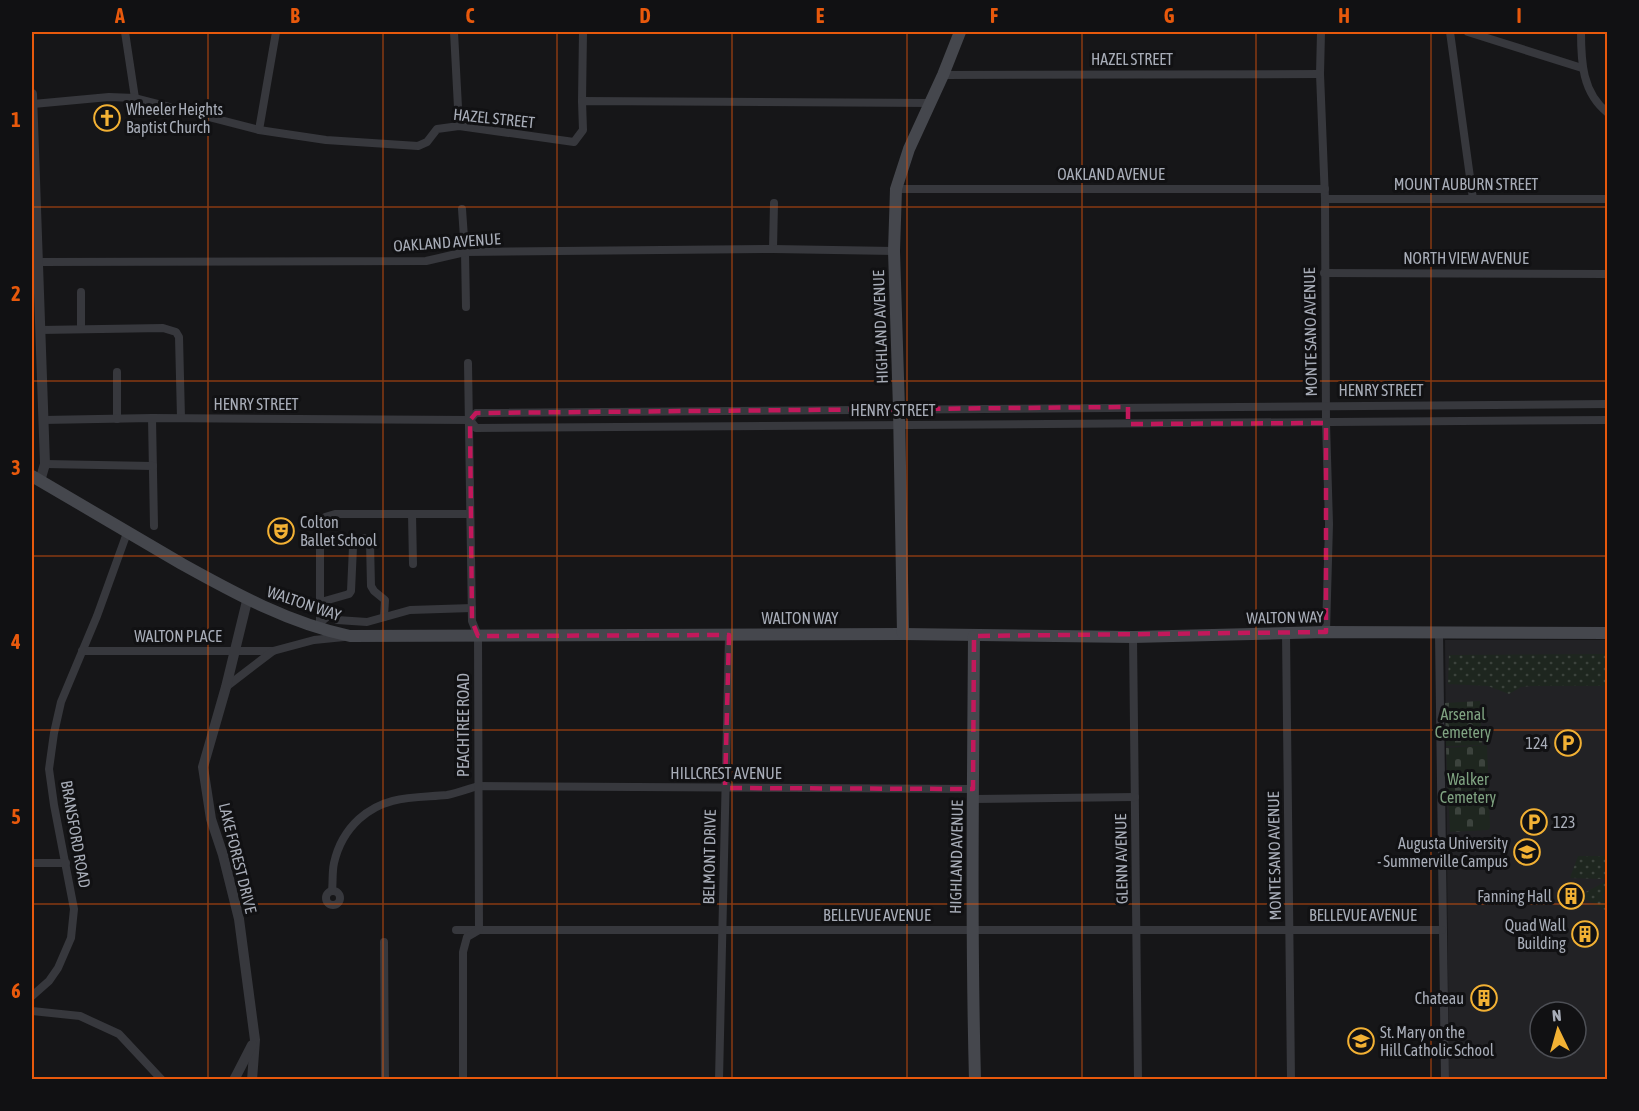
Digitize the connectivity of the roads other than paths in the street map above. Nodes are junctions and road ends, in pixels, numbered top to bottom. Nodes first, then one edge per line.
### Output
1 (125, 32) edge
2 (276, 32) edge
3 (454, 32) edge
4 (583, 32) edge
5 (960, 32) edge
6 (1321, 32) edge
7 (1450, 32) edge
8 (1468, 32) edge
9 (1581, 32) edge
10 (1581, 68) junction
11 (1320, 74) junction
12 (943, 75) junction
13 (135, 98) junction
14 (32, 99) edge
15 (582, 102) junction
16 (931, 103) junction
17 (1608, 113) edge
18 (459, 126) junction
19 (259, 130) junction
20 (896, 189) junction
21 (1325, 189) junction
22 (1325, 199) junction
23 (1473, 199) junction
24 (1608, 199) edge
25 (774, 203) dead end
26 (462, 209) dead end
27 (773, 249) junction
28 (894, 251) junction
29 (465, 252) junction
30 (38, 262) junction
31 (1324, 273) junction
32 (1608, 274) edge
33 (81, 292) dead end
34 (466, 307) dead end
35 (81, 329) junction
36 (40, 330) junction
37 (468, 363) dead end
38 (117, 372) dead end
39 (1506, 404) junction
40 (1607, 404) edge
41 (1326, 405) junction
42 (1220, 406) junction
43 (1050, 407) junction
44 (1128, 407) junction
45 (899, 409) junction
46 (735, 412) junction
47 (569, 413) junction
48 (152, 418) junction
49 (181, 418) junction
50 (117, 419) junction
51 (43, 420) junction
52 (470, 420) junction
53 (1607, 420) edge
54 (1506, 422) junction
55 (1326, 423) junction
56 (1052, 424) junction
57 (1128, 424) junction
58 (1220, 424) junction
59 (899, 425) junction
60 (735, 426) junction
61 (569, 427) junction
62 (45, 464) junction
63 (153, 466) junction
64 (36, 478) edge
65 (412, 514) junction
66 (470, 514) junction
67 (154, 526) dead end
68 (127, 533) junction
69 (413, 564) dead end
70 (247, 601) junction
71 (321, 602) junction
72 (472, 608) junction
73 (384, 618) junction
74 (321, 625) junction
75 (1326, 632) junction
76 (1286, 633) junction
77 (1439, 633) junction
78 (1608, 633) edge
79 (903, 634) junction
80 (729, 635) junction
81 (350, 636) junction
82 (478, 636) junction
83 (974, 636) junction
84 (1133, 637) junction
85 (277, 650) junction
86 (82, 651) junction
87 (234, 652) junction
88 (226, 687) junction
89 (478, 786) junction
90 (726, 788) junction
91 (974, 794) junction
92 (1135, 797) junction
93 (32, 863) edge
94 (66, 863) junction
95 (332, 891) dead end
96 (456, 930) dead end
97 (479, 930) junction
98 (722, 930) junction
99 (971, 930) junction
100 (1136, 930) junction
101 (1290, 930) junction
102 (1442, 930) junction
103 (384, 942) dead end
104 (32, 996) edge
105 (32, 1011) edge
106 (255, 1040) junction
107 (162, 1080) edge
108 (234, 1080) edge
109 (252, 1080) edge
110 (385, 1080) edge
111 (463, 1080) edge
112 (719, 1080) edge
113 (975, 1080) edge
114 (1138, 1080) edge
115 (1291, 1080) edge
116 (1445, 1080) edge

1 - 13 street
2 - 19 street
3 - 18 street
4 - 15 street
5 - 12 main road, HIGHLAND AVENUE
6 - 11 street, MONTE SANO AVENUE
7 - 23 street
8 - 10 street
9 - 10 street
10 - 17 street
11 - 12 street, HAZEL STREET
11 - 21 street, MONTE SANO AVENUE
12 - 16 main road, HIGHLAND AVENUE
13 - 14 street, HAZEL STREET
13 - 19 street, HAZEL STREET
14 - 30 street
15 - 16 street
15 - 18 street, HAZEL STREET
16 - 20 main road, HIGHLAND AVENUE
18 - 19 street, HAZEL STREET
20 - 21 street, OAKLAND AVENUE
20 - 28 main road, HIGHLAND AVENUE
21 - 22 street, MONTE SANO AVENUE
22 - 23 street, MOUNT AUBURN STREET
22 - 31 street, MONTE SANO AVENUE
23 - 24 street, MOUNT AUBURN STREET
25 - 27 street
26 - 29 street
27 - 28 street, OAKLAND AVENUE
27 - 29 street, OAKLAND AVENUE
28 - 45 main road, HIGHLAND AVENUE
29 - 30 street, OAKLAND AVENUE
29 - 34 street
30 - 36 street
31 - 32 street, NORTH VIEW AVENUE
31 - 41 street, MONTE SANO AVENUE
33 - 35 street
35 - 36 street
35 - 49 street
36 - 51 street
37 - 52 street, PEACHTREE ROAD
38 - 50 street
39 - 40 street, HENRY STREET
39 - 41 street, HENRY STREET
39 - 54 street
40 - 53 street, HENRY STREET
41 - 42 street, HENRY STREET
41 - 55 street, MONTE SANO AVENUE
42 - 44 street, HENRY STREET
42 - 58 street
43 - 44 street, HENRY STREET
43 - 45 street, HENRY STREET
43 - 56 street
44 - 57 street
45 - 46 street, HENRY STREET
45 - 59 main road, HIGHLAND AVENUE
46 - 47 street, HENRY STREET
46 - 60 street
47 - 52 street, HENRY STREET
47 - 61 street
48 - 49 street, HENRY STREET
48 - 50 street, HENRY STREET
48 - 63 street
49 - 52 street, HENRY STREET
50 - 51 street, HENRY STREET
51 - 62 street
52 - 61 street, HENRY STREET
52 - 66 street, PEACHTREE ROAD
53 - 54 street, HENRY STREET
54 - 55 street, HENRY STREET
55 - 58 street, HENRY STREET
55 - 75 street, MONTE SANO AVENUE
56 - 57 street, HENRY STREET
56 - 59 street, HENRY STREET
57 - 58 street, HENRY STREET
59 - 60 street, HENRY STREET
59 - 79 main road, HIGHLAND AVENUE
60 - 61 street, HENRY STREET
62 - 63 street
62 - 64 street
63 - 67 street
64 - 68 main road, WALTON WAY
65 - 66 street
65 - 69 street
65 - 71 street
66 - 72 street, PEACHTREE ROAD
68 - 70 main road, WALTON WAY
68 - 86 street, BRANSFORD ROAD
70 - 74 main road, WALTON WAY
70 - 87 street, LAKE FOREST DRIVE
71 - 73 street
71 - 74 street
72 - 73 street
72 - 82 street, PEACHTREE ROAD
73 - 74 street
74 - 81 main road, WALTON WAY
75 - 76 main road, WALTON WAY
75 - 77 main road, WALTON WAY
76 - 84 main road, WALTON WAY
76 - 101 street, MONTE SANO AVENUE
77 - 78 main road, WALTON WAY
77 - 102 street
79 - 80 main road, WALTON WAY
79 - 83 main road, WALTON WAY
80 - 82 main road, WALTON WAY
80 - 90 street, BELMONT DRIVE
81 - 82 main road, WALTON WAY
81 - 85 street
82 - 89 street, PEACHTREE ROAD
83 - 84 main road, WALTON WAY
83 - 91 main road, HIGHLAND AVENUE
84 - 92 street, GLENN AVENUE
85 - 87 street, WALTON PLACE
85 - 88 street
86 - 87 street, WALTON PLACE
86 - 94 street, BRANSFORD ROAD
87 - 88 street, LAKE FOREST DRIVE
88 - 106 street, LAKE FOREST DRIVE
89 - 90 street, HILLCREST AVENUE
89 - 95 street, HILLCREST AVENUE
89 - 97 street, PEACHTREE ROAD
90 - 91 street, HILLCREST AVENUE
90 - 98 street, BELMONT DRIVE
91 - 92 street, HILLCREST AVENUE
91 - 99 main road, HIGHLAND AVENUE
92 - 100 street, GLENN AVENUE
93 - 94 street
94 - 104 street, BRANSFORD ROAD
96 - 97 street, BELLEVUE AVENUE
97 - 98 street, BELLEVUE AVENUE
97 - 111 street
98 - 99 street, BELLEVUE AVENUE
98 - 112 street, BELMONT DRIVE
99 - 100 street, BELLEVUE AVENUE
99 - 113 main road, HIGHLAND AVENUE
100 - 101 street, BELLEVUE AVENUE
100 - 114 street, GLENN AVENUE
101 - 102 street, BELLEVUE AVENUE
101 - 115 street, MONTE SANO AVENUE
102 - 116 street
103 - 110 street
105 - 107 street
106 - 108 street
106 - 109 street, LAKE FOREST DRIVE

